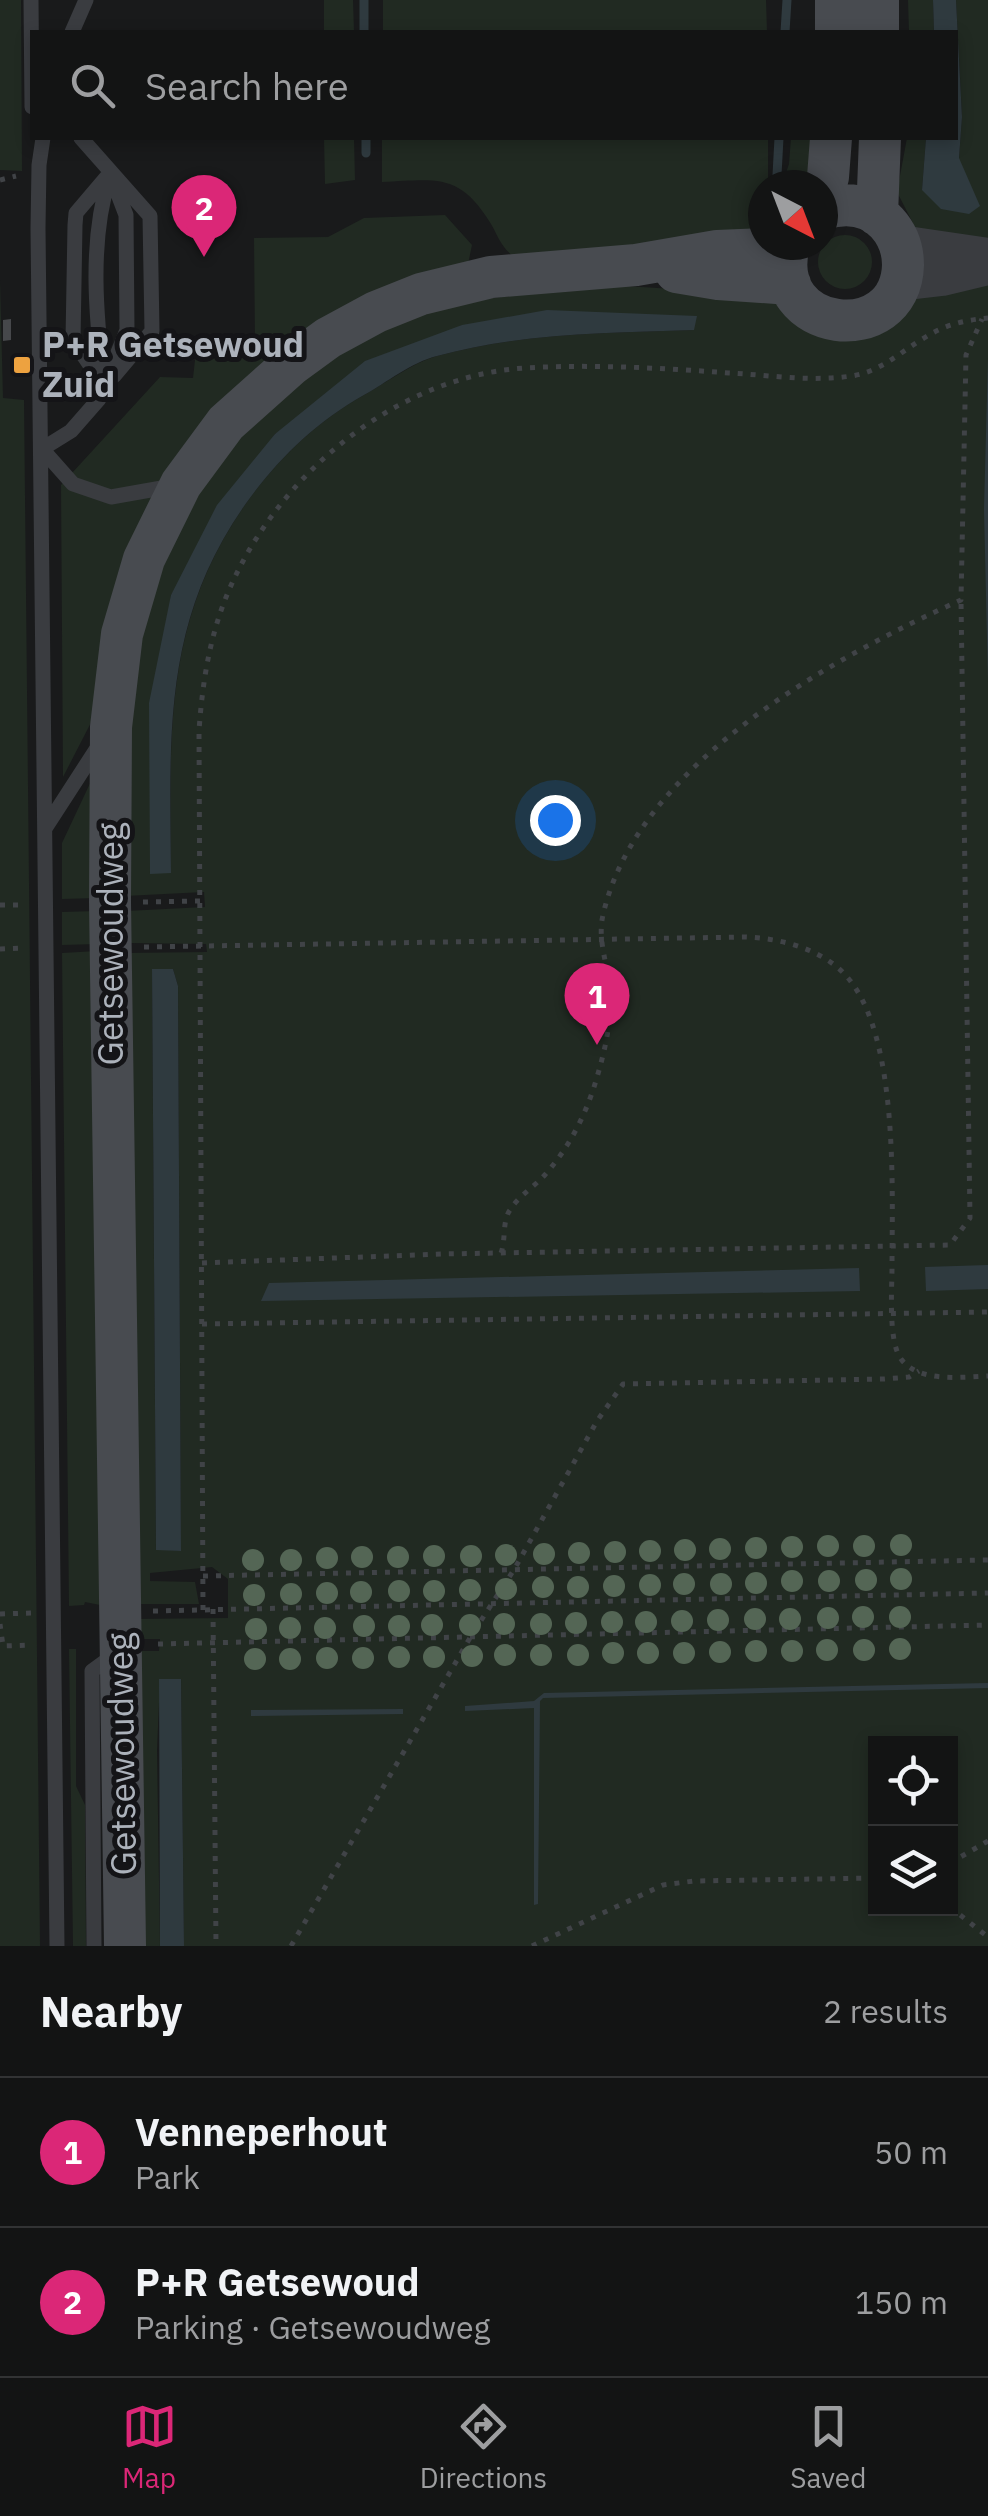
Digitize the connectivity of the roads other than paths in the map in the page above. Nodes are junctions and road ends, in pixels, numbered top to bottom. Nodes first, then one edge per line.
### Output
1 (31, 0) edge
2 (86, 0) edge
3 (836, 0) edge
4 (878, 0) edge
5 (31, 30) edge
6 (73, 30) edge
7 (836, 30) edge
8 (878, 30) edge
9 (43, 140) edge
10 (83, 140) edge
11 (831, 140) edge
12 (880, 140) edge
13 (829, 170) edge
14 (110, 174) junction
15 (838, 206) edge
16 (892, 247) junction
17 (748, 254) edge
18 (988, 256) edge
19 (789, 260) edge
20 (988, 266) edge
21 (105, 387) junction
22 (42, 448) junction
23 (181, 484) junction
24 (111, 726) junction
25 (46, 827) junction
26 (121, 1650) junction
27 (57, 1946) edge
28 (94, 1946) edge
29 (125, 1946) edge

1 - 5 lane
2 - 6 lane
3 - 7 main road
4 - 8 main road
9 - 22 lane
10 - 14 lane
11 - 13 main road
12 - 16 main road
14 - 21 lane
14 - 21 lane
14 - 21 lane
14 - 21 lane
15 - 16 main road
16 - 18 street
16 - 19 main road
16 - 20 street
17 - 23 main road, Getsewoudweg
21 - 22 lane
22 - 23 lane
22 - 25 lane
23 - 24 main road, Getsewoudweg
24 - 25 lane
24 - 26 main road, Getsewoudweg
25 - 27 lane
26 - 28 lane
26 - 29 main road, Getsewoudweg

